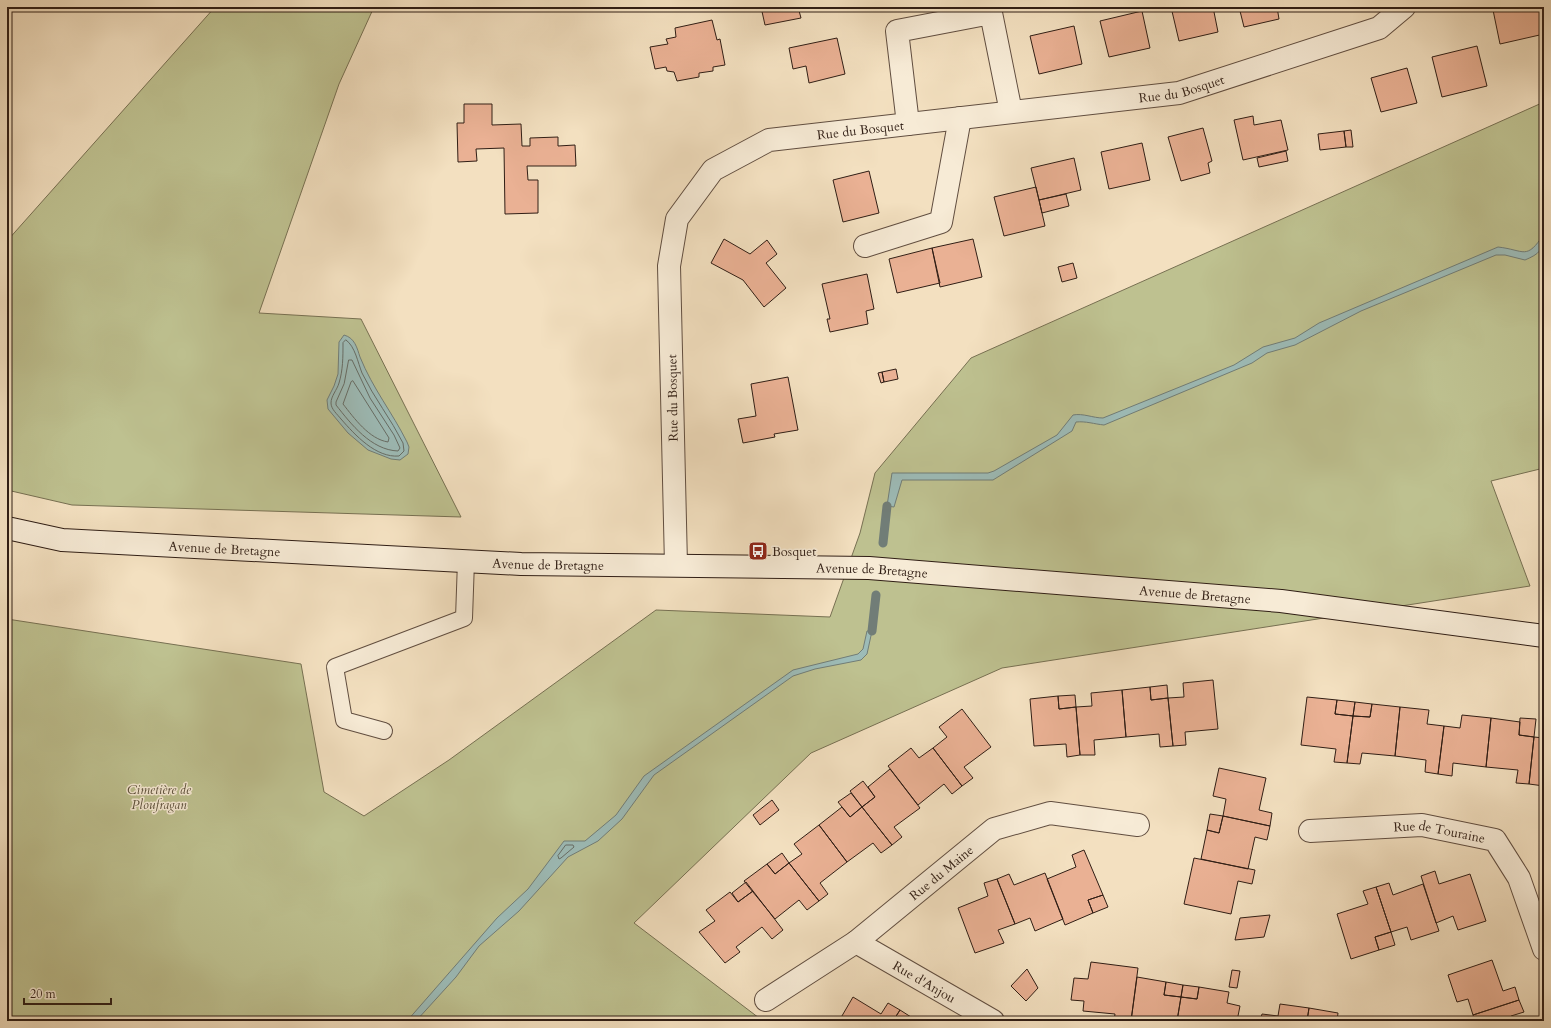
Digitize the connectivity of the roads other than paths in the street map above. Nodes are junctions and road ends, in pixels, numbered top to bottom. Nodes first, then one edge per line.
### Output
1 (1404, 7) edge
2 (1011, 112) junction
3 (960, 118) junction
4 (908, 124) junction
5 (865, 246) dead end
6 (7, 528) edge
7 (466, 561) junction
8 (676, 565) junction
9 (1544, 636) edge
10 (384, 731) dead end
11 (1138, 825) dead end
12 (1310, 831) dead end
13 (856, 942) junction
14 (1544, 949) edge
15 (766, 1000) dead end
16 (994, 1021) edge

1 - 2 street, Rue du Bosquet
2 - 3 street, Rue du Bosquet
2 - 4 street
3 - 4 street, Rue du Bosquet
3 - 5 street
4 - 8 street, Rue du Bosquet
6 - 7 street, Avenue de Bretagne
7 - 8 street, Avenue de Bretagne
7 - 10 lane
8 - 9 street, Avenue de Bretagne
11 - 13 street, Rue du Maine
12 - 14 street, Rue de Touraine
13 - 15 street, Rue du Maine
13 - 16 street, Rue d'Anjou

